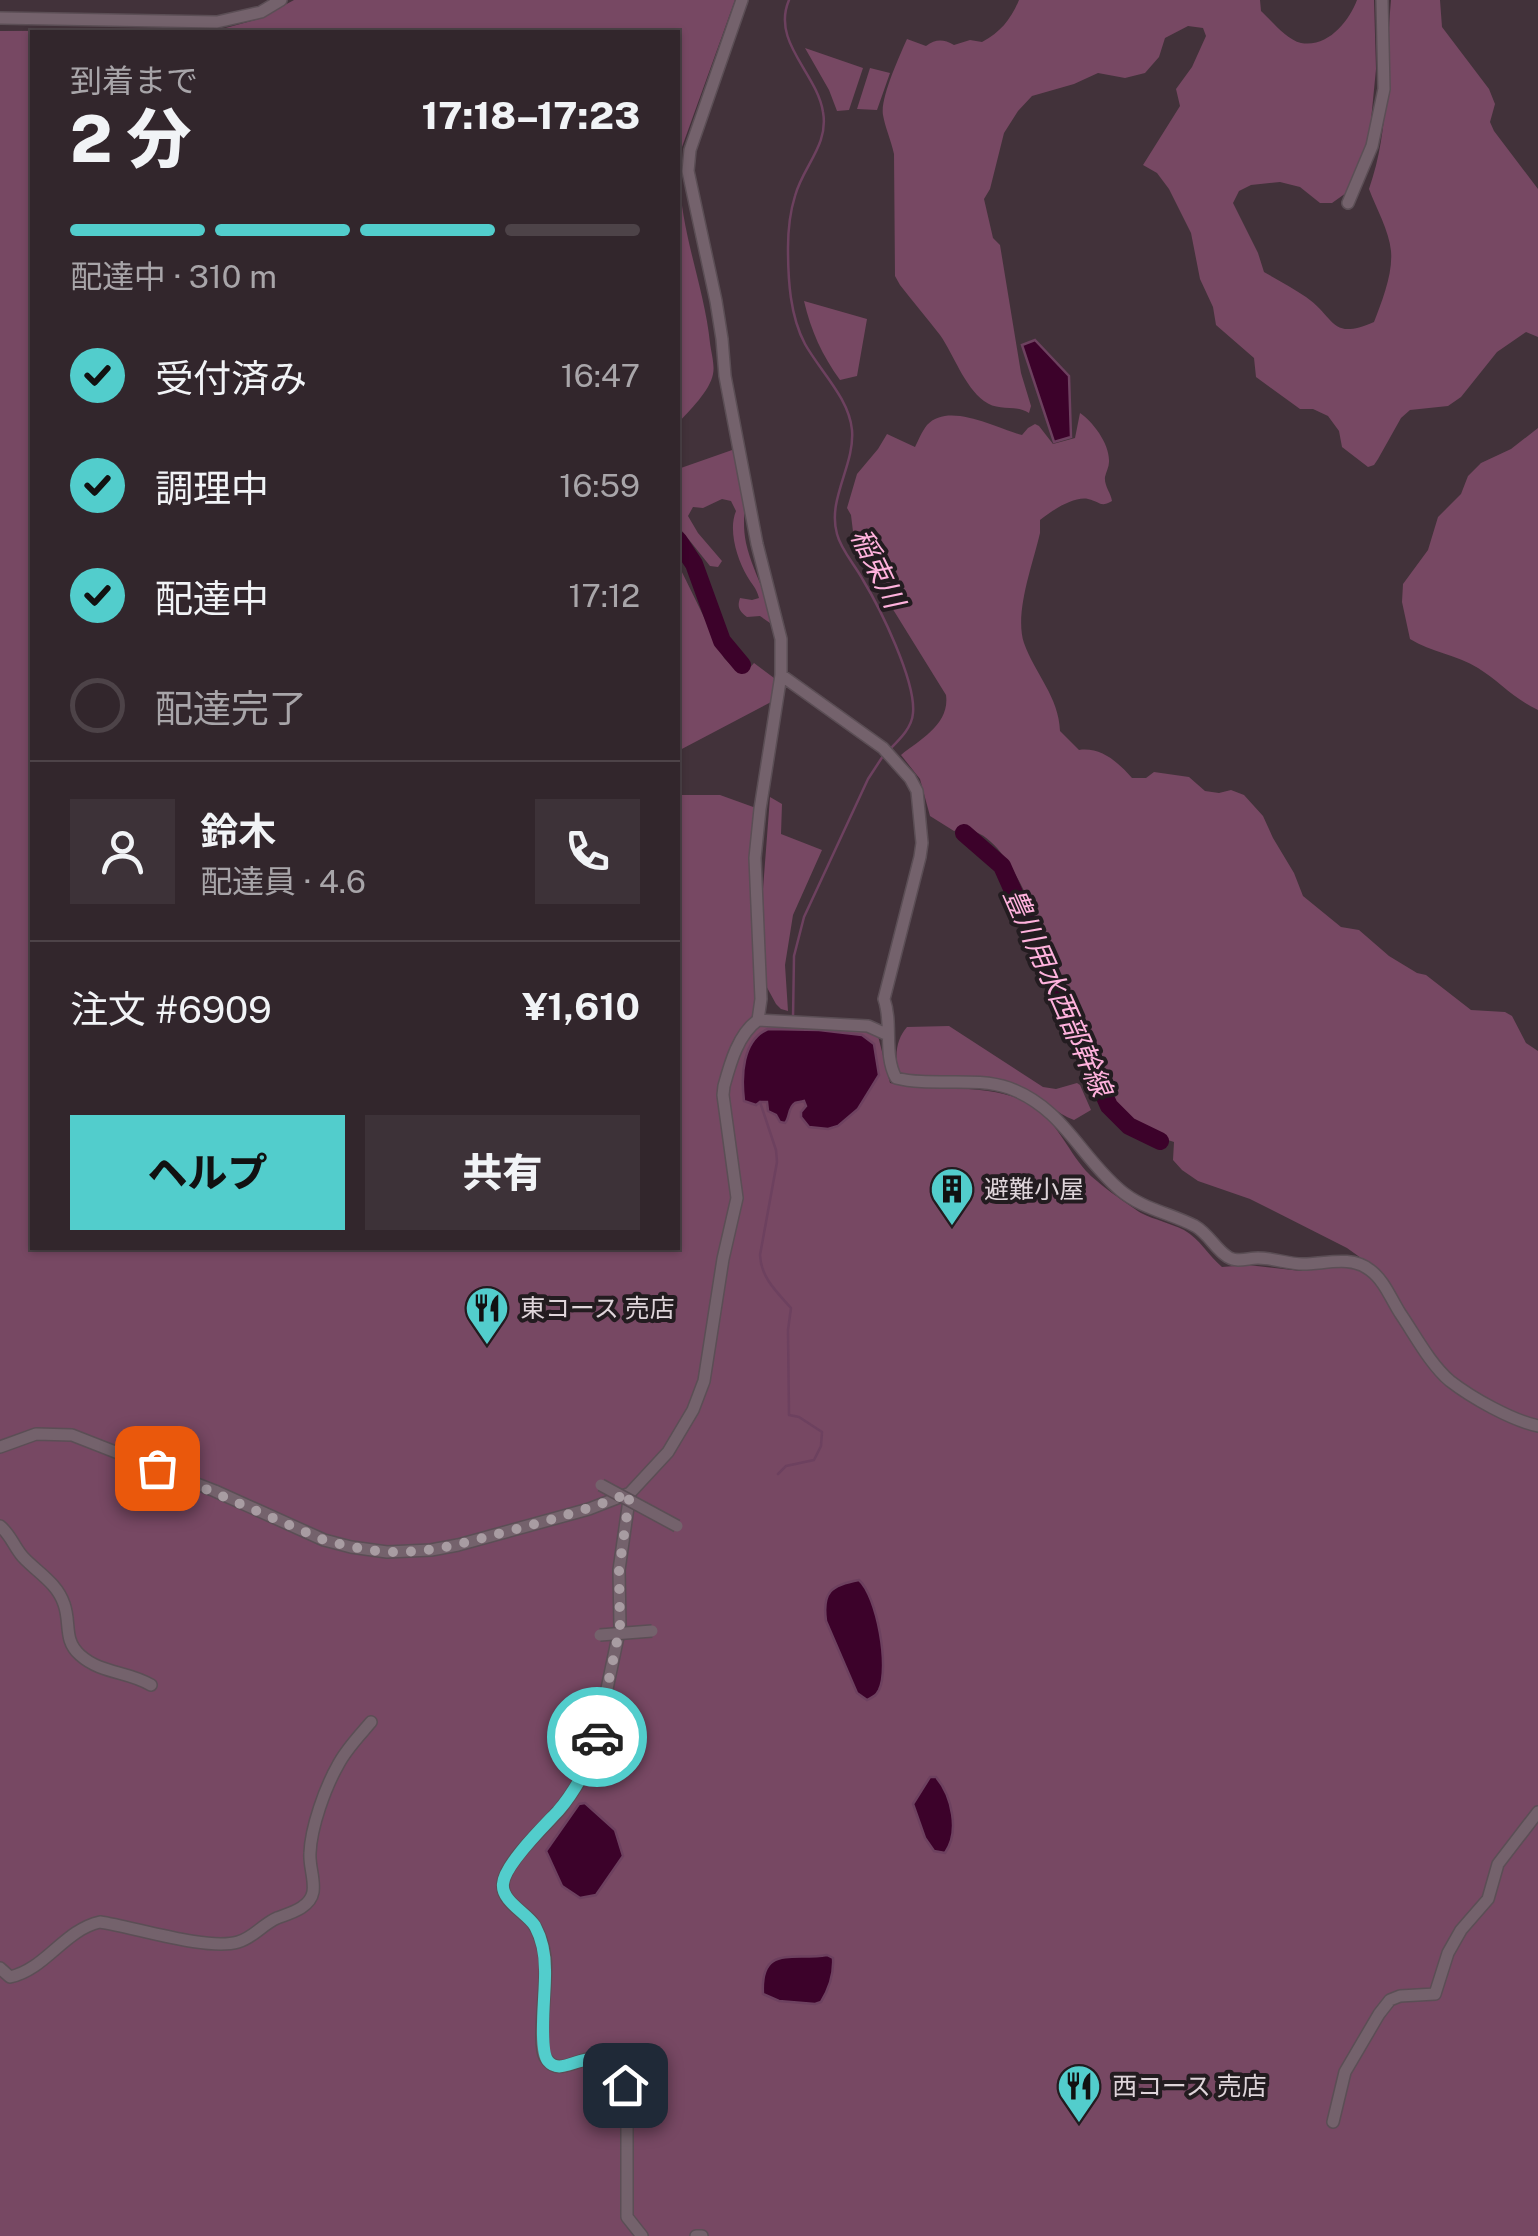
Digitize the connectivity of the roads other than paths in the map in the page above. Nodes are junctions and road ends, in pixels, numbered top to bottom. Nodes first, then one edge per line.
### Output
1 (282, 0) edge
2 (742, 0) edge
3 (1382, 0) edge
4 (0, 18) edge
5 (1348, 203) dead end
6 (781, 675) junction
7 (758, 1020) junction
8 (888, 1035) junction
9 (1538, 1426) edge
10 (0, 1447) edge
11 (600, 1485) dead end
12 (630, 1493) junction
13 (0, 1526) edge
14 (677, 1526) dead end
15 (652, 1630) dead end
16 (600, 1635) dead end
17 (151, 1685) dead end
18 (371, 1722) dead end
19 (1538, 1812) edge
20 (0, 1968) edge
21 (1332, 2122) dead end
22 (642, 2236) edge

1 - 4 street
2 - 6 street
3 - 5 street
6 - 7 street
6 - 8 street
7 - 8 street
7 - 12 street
8 - 9 street
10 - 12 street
11 - 14 street, bridge
12 - 22 street
13 - 17 street
15 - 16 street, bridge
18 - 20 street
19 - 21 street

